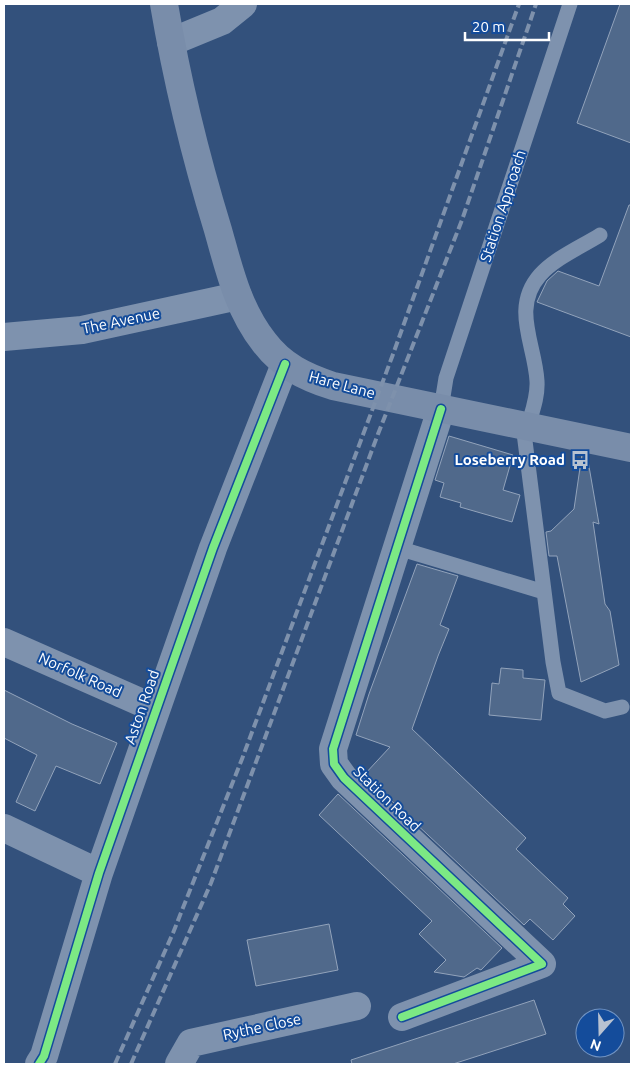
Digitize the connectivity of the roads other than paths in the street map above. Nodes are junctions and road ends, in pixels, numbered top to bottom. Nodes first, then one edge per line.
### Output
1 (164, 4) edge
2 (243, 4) edge
3 (570, 4) edge
4 (171, 42) junction
5 (600, 235) dead end
6 (238, 296) junction
7 (4, 337) edge
8 (285, 364) junction
9 (441, 409) junction
10 (525, 426) junction
11 (630, 443) edge
12 (398, 548) junction
13 (544, 592) junction
14 (4, 642) edge
15 (622, 707) dead end
16 (156, 709) junction
17 (4, 828) edge
18 (99, 872) junction
19 (357, 1006) dead end
20 (402, 1017) dead end
21 (40, 1064) edge
22 (178, 1064) edge

1 - 4 street, Hare Lane
2 - 4 street
3 - 9 lane, Station Approach
4 - 6 street, Hare Lane
5 - 10 lane
6 - 7 street, The Avenue
6 - 8 street, Hare Lane
8 - 9 street, Hare Lane
8 - 16 street, Aston Road
9 - 10 street, Hare Lane
9 - 12 street, Station Road
10 - 11 street, Hare Lane
10 - 13 lane
12 - 13 lane
12 - 20 street, Station Road
13 - 15 lane
14 - 16 street, Norfolk Road
16 - 18 street, Aston Road
17 - 18 street
18 - 21 street, Aston Road
19 - 22 street, Rythe Close

